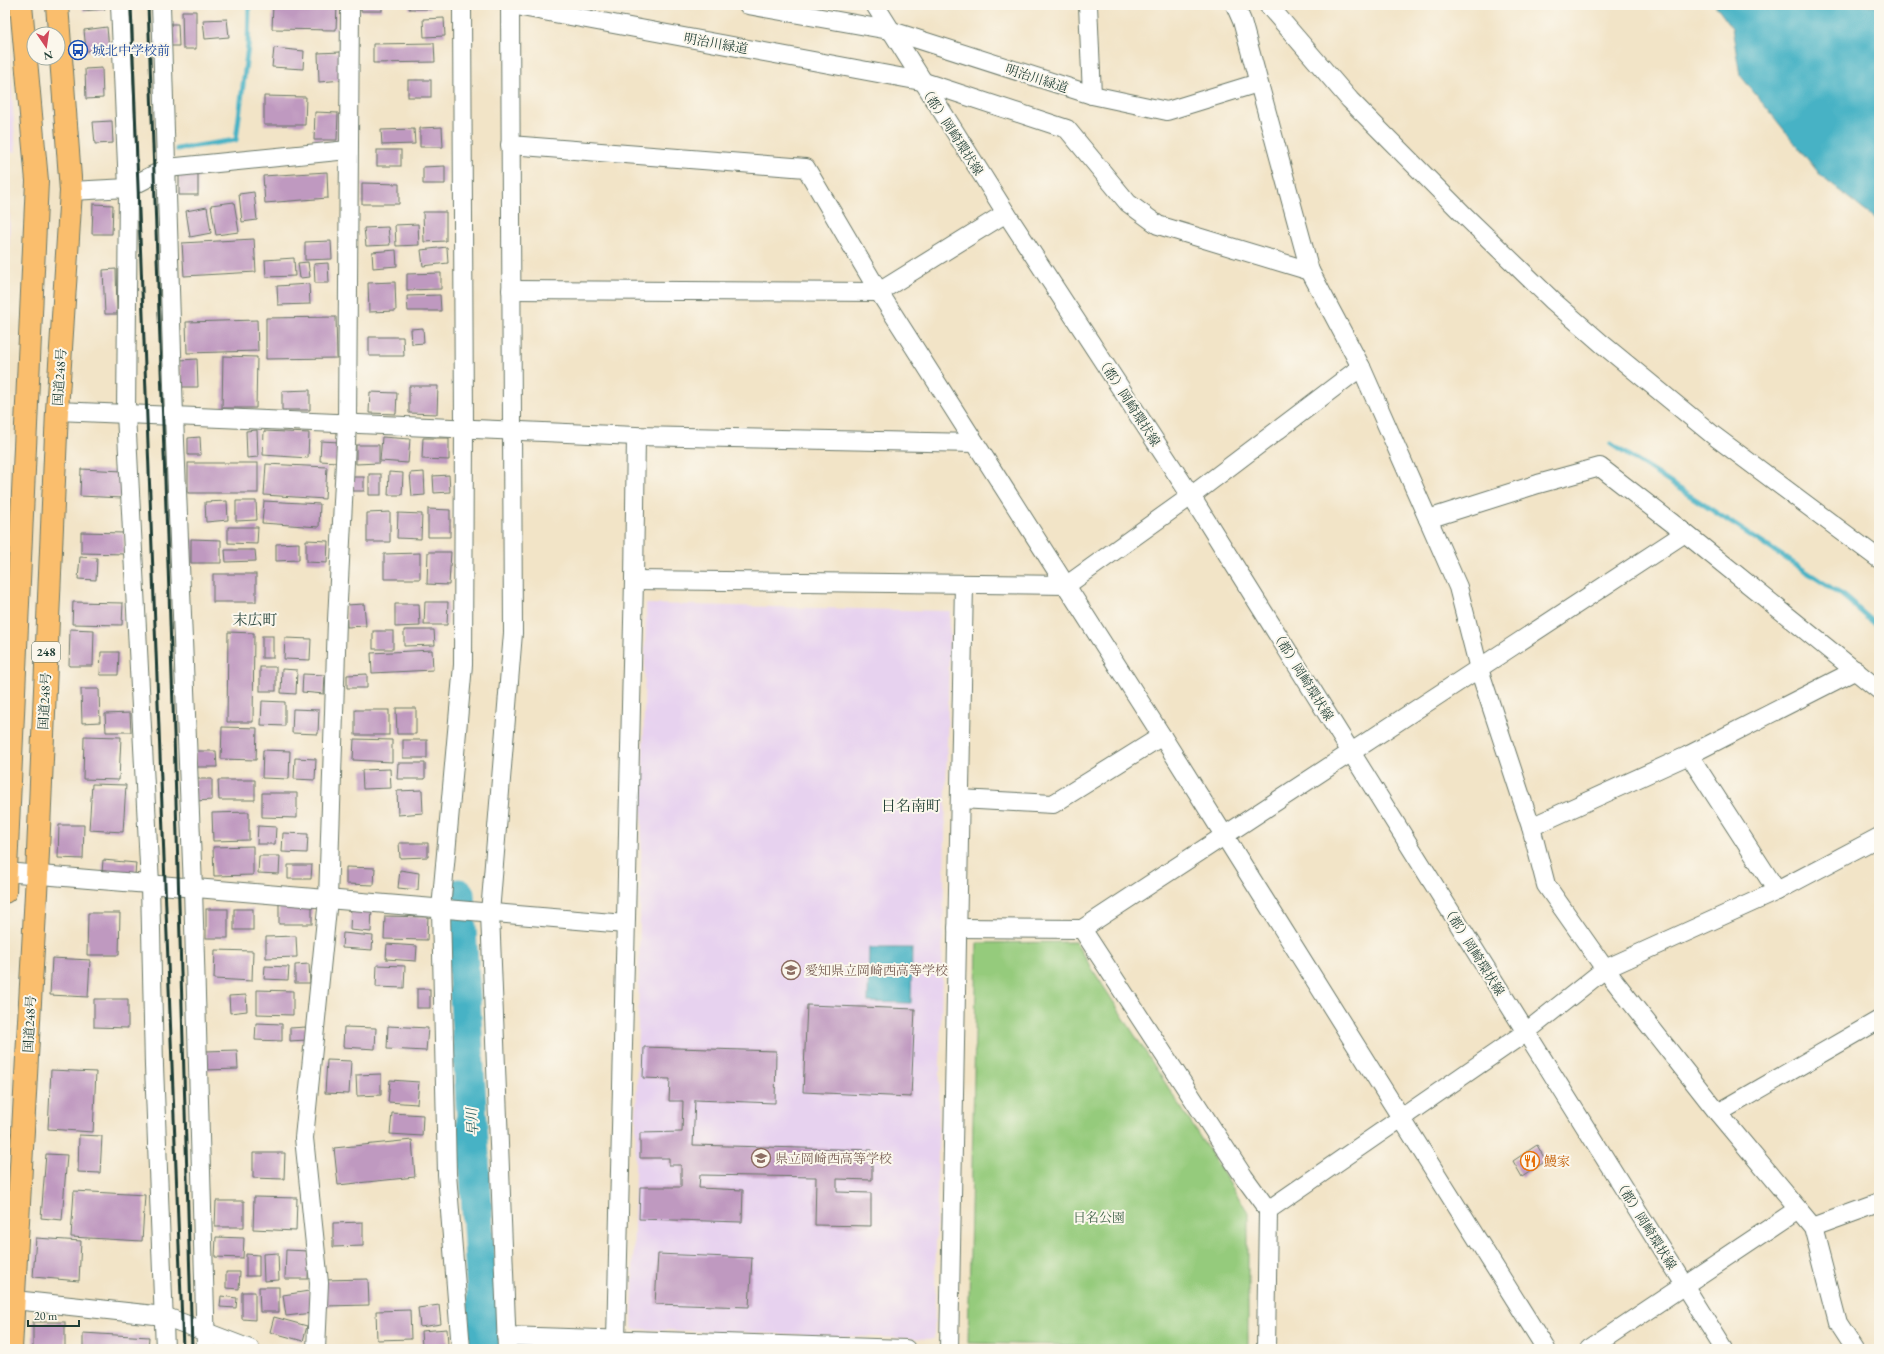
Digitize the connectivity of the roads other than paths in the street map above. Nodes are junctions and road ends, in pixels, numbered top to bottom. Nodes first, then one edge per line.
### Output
1 (21, 5) edge
2 (57, 5) edge
3 (120, 5) edge
4 (161, 5) edge
5 (350, 5) edge
6 (462, 5) edge
7 (511, 5) edge
8 (748, 5) edge
9 (875, 5) edge
10 (1088, 5) edge
11 (1235, 5) edge
12 (1268, 5) edge
13 (538, 7) edge
14 (889, 30) junction
15 (921, 81) junction
16 (1258, 84) junction
17 (1092, 95) junction
18 (510, 146) junction
19 (348, 150) junction
20 (168, 168) junction
21 (128, 188) junction
22 (71, 191) junction
23 (1006, 213) junction
24 (1310, 271) junction
25 (511, 290) junction
26 (879, 292) junction
27 (1361, 367) junction
28 (57, 411) junction
29 (126, 414) junction
30 (174, 416) junction
31 (347, 423) junction
32 (464, 428) junction
33 (511, 430) junction
34 (636, 436) junction
35 (975, 443) junction
36 (1191, 496) junction
37 (1428, 519) junction
38 (1686, 533) junction
39 (1879, 559) edge
40 (634, 580) junction
41 (964, 584) junction
42 (1066, 585) junction
43 (1479, 668) junction
44 (1856, 670) junction
45 (9, 687) edge
46 (1879, 690) edge
47 (1162, 736) junction
48 (1351, 752) junction
49 (1689, 755) junction
50 (960, 799) junction
51 (1531, 827) junction
52 (1225, 835) junction
53 (1879, 837) edge
54 (36, 875) junction
55 (5, 879) edge
56 (150, 884) junction
57 (193, 888) junction
58 (1777, 891) junction
59 (328, 899) junction
60 (441, 909) junction
61 (490, 913) junction
62 (625, 924) junction
63 (957, 928) junction
64 (1082, 928) junction
65 (1605, 969) junction
66 (1879, 1020) edge
67 (1526, 1032) junction
68 (1718, 1113) junction
69 (1401, 1118) junction
70 (1879, 1203) edge
71 (1798, 1209) junction
72 (1268, 1210) junction
73 (1813, 1226) junction
74 (1684, 1286) junction
75 (9, 1299) edge
76 (164, 1316) junction
77 (616, 1340) junction
78 (206, 1341) edge
79 (507, 1343) edge
80 (776, 1347) edge
81 (11, 1349) edge
82 (165, 1349) edge
83 (250, 1349) edge
84 (316, 1349) edge
85 (461, 1349) edge
86 (906, 1349) edge
87 (949, 1349) edge
88 (1266, 1349) edge
89 (1546, 1349) edge
90 (1589, 1349) edge
91 (1724, 1349) edge
92 (1855, 1349) edge

1 - 45 highway, 248
2 - 22 highway, 国道248号 / 248
3 - 21 street
4 - 20 street
5 - 19 street
6 - 32 street
7 - 13 street, 明治川緑道
7 - 18 street
8 - 14 street, 明治川緑道
9 - 14 street, （都）岡崎環状線
10 - 17 street
11 - 16 street
12 - 39 street
13 - 15 street, 明治川緑道
14 - 15 street, （都）岡崎環状線
14 - 17 street, 明治川緑道
15 - 23 street, （都）岡崎環状線
15 - 24 street, 明治川緑道
16 - 17 street, 明治川緑道
16 - 24 street
18 - 25 street
18 - 26 street
19 - 20 street
19 - 31 street
20 - 21 street
20 - 30 street
21 - 22 street
21 - 29 street
22 - 28 highway, 国道248号 / 248
23 - 26 street
23 - 36 street, （都）岡崎環状線
24 - 27 street
25 - 26 street
25 - 33 street
26 - 35 street
27 - 36 street
27 - 37 street
28 - 29 street
28 - 54 highway, 国道248号 / 248
29 - 30 street
29 - 56 street
30 - 31 street
30 - 57 street
31 - 32 street
31 - 59 street
32 - 33 street
32 - 60 street
33 - 34 street
33 - 61 street
34 - 35 street
34 - 40 street
35 - 42 street
36 - 42 street
36 - 48 street, （都）岡崎環状線
37 - 38 street
37 - 43 street
38 - 43 street
38 - 44 street
40 - 41 street
40 - 62 street
41 - 42 street
41 - 50 street
42 - 47 street
43 - 48 street
43 - 51 street
44 - 46 street
44 - 49 street
45 - 55 highway, 248
47 - 50 street
47 - 52 street
48 - 52 street
48 - 67 street, （都）岡崎環状線
49 - 51 street
49 - 58 street
50 - 63 street
51 - 65 street
52 - 64 street
52 - 69 street
53 - 58 street
54 - 55 street
54 - 56 street
54 - 75 highway, 国道248号 / 248
56 - 57 street
56 - 76 street
57 - 59 street
57 - 78 street
58 - 65 street
59 - 60 street
59 - 84 street
60 - 61 street
60 - 85 street
61 - 62 street
61 - 79 street
62 - 77 street
63 - 64 street
63 - 87 street
64 - 72 street
65 - 67 street
65 - 68 street
66 - 68 street
67 - 69 street
67 - 74 street, （都）岡崎環状線
68 - 71 street
69 - 72 street
69 - 89 street
70 - 73 street
71 - 73 street
71 - 74 street
72 - 88 street
73 - 92 street
74 - 90 street
74 - 91 street, （都）岡崎環状線
75 - 76 street
75 - 81 highway, 国道248号 / 248
76 - 78 street
76 - 82 street
77 - 79 street
77 - 80 street
78 - 83 street
80 - 86 street

